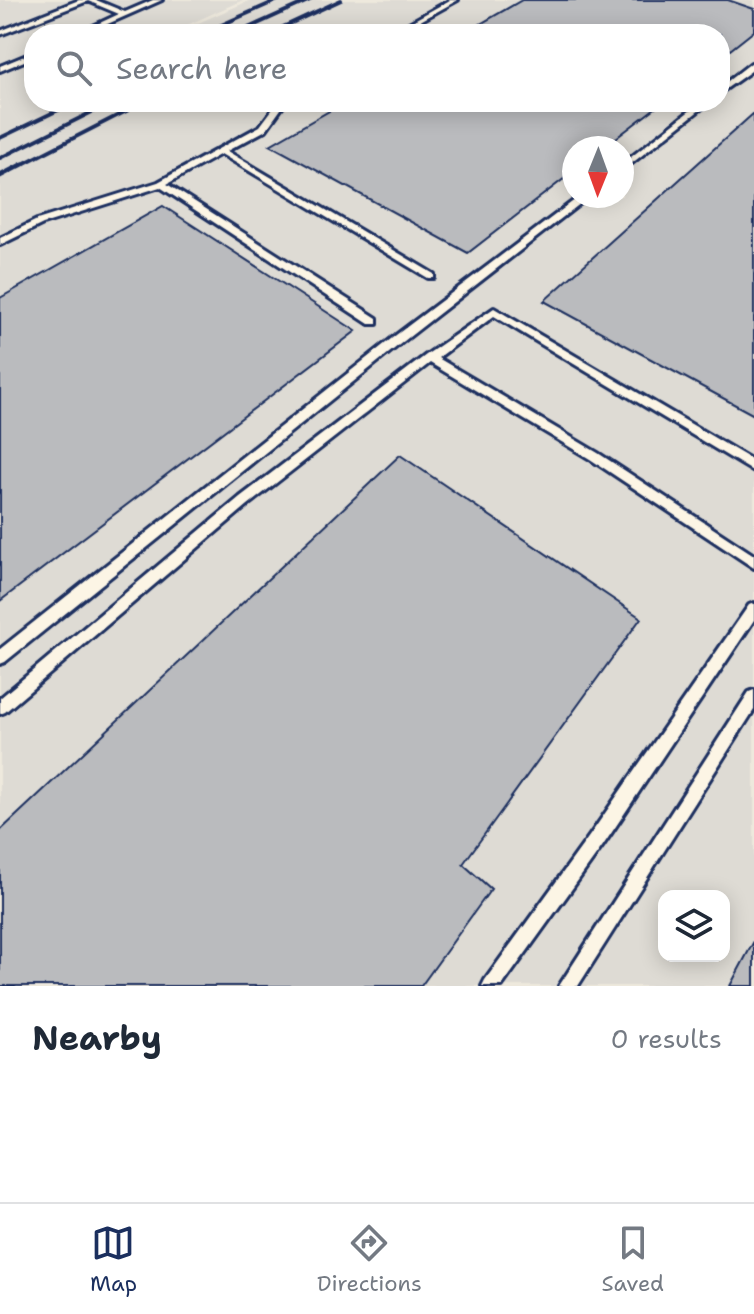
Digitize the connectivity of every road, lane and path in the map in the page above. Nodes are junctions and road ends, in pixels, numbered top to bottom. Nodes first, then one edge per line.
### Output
1 (87, 0) edge
2 (159, 0) edge
3 (455, 0) edge
4 (124, 14) junction
5 (102, 24) edge
6 (411, 24) edge
7 (0, 33) edge
8 (24, 58) edge
9 (754, 65) edge
10 (0, 69) edge
11 (730, 83) edge
12 (275, 112) edge
13 (693, 112) edge
14 (221, 151) junction
15 (634, 159) edge
16 (161, 184) junction
17 (570, 208) edge
18 (0, 242) edge
19 (431, 276) dead end
20 (373, 321) dead end
21 (430, 358) junction
22 (754, 467) edge
23 (754, 562) edge
24 (754, 609) edge
25 (0, 657) edge
26 (754, 697) edge
27 (0, 707) edge
28 (491, 986) edge
29 (568, 986) edge

1 - 4 lane
1 - 7 lane
2 - 4 lane
3 - 6 lane
4 - 5 lane
8 - 10 lane
9 - 11 lane
12 - 14 lane
13 - 15 lane
14 - 16 lane
14 - 19 lane
16 - 18 lane
16 - 20 lane
17 - 25 lane
21 - 22 lane
21 - 23 lane
21 - 27 lane
24 - 28 lane
26 - 29 lane

